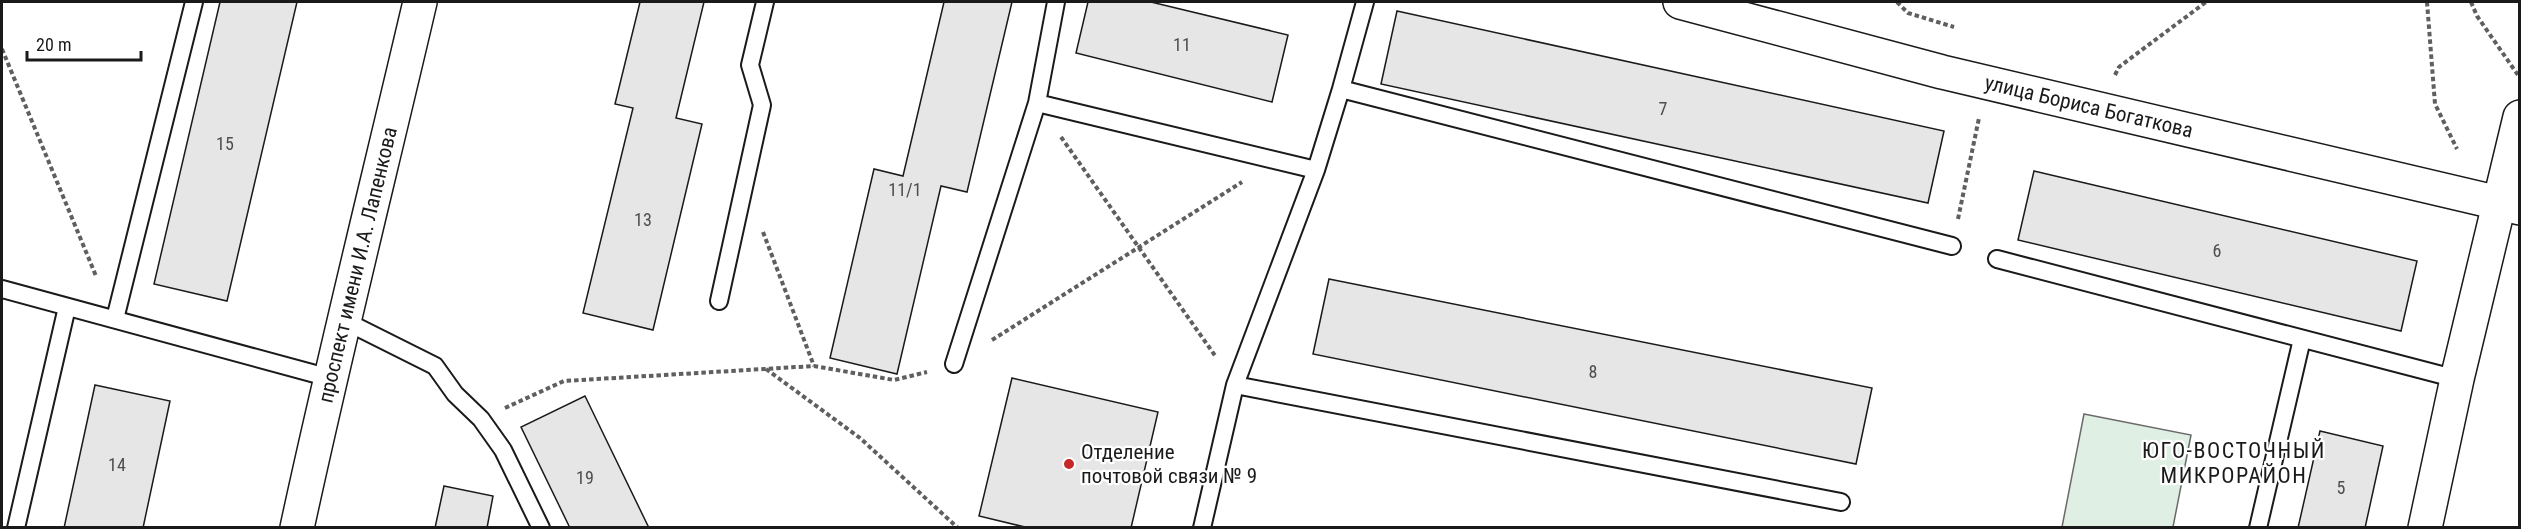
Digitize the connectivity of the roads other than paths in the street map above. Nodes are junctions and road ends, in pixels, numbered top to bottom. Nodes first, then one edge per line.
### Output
1 (194, 2) edge
2 (420, 2) edge
3 (765, 2) edge
4 (1056, 2) edge
5 (1365, 2) edge
6 (1680, 2) edge
7 (1341, 89) junction
8 (1037, 103) junction
9 (2520, 117) edge
10 (1316, 170) junction
11 (2509, 205) edge
12 (1952, 246) road end
13 (1997, 259) dead end
14 (2, 290) edge
15 (719, 301) dead end
16 (67, 308) junction
17 (114, 319) junction
18 (345, 321) junction
19 (2302, 339) junction
20 (954, 364) road end
21 (330, 378) junction
22 (2457, 379) junction
23 (1235, 384) junction
24 (1841, 502) dead end
25 (16, 528) edge
26 (297, 528) edge
27 (541, 528) edge
28 (1202, 528) edge
29 (2258, 528) edge
30 (2425, 528) edge

1 - 17 lane
2 - 18 street, проспект имени И.А. Лапенкова
3 - 15 lane
4 - 8 lane
5 - 7 lane
6 - 11 street, улица Бориса Богаткова
7 - 10 lane
7 - 12 lane
8 - 10 lane
8 - 20 lane
9 - 11 street
10 - 23 lane
11 - 22 street
13 - 19 lane
14 - 16 lane
16 - 17 lane
16 - 25 lane
17 - 21 lane
18 - 21 street, проспект имени И.А. Лапенкова
18 - 27 lane
19 - 22 lane
19 - 29 lane
21 - 26 street, проспект имени И.А. Лапенкова
22 - 30 street
23 - 24 lane
23 - 28 lane

